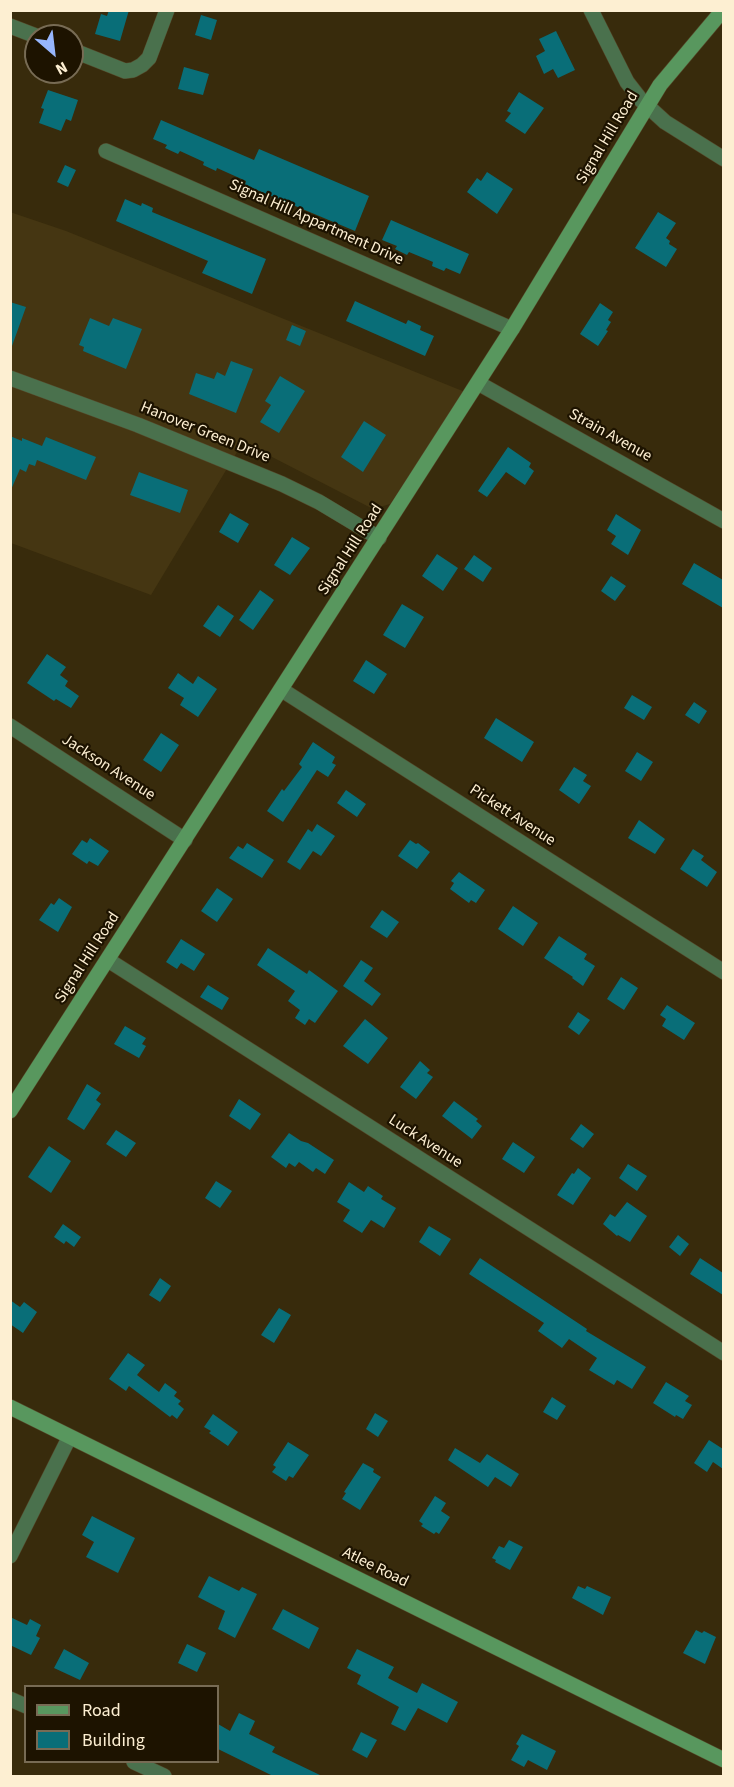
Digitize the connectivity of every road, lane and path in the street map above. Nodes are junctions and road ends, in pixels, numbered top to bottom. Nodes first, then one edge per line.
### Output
1 (166, 10) edge
2 (591, 10) edge
3 (723, 10) edge
4 (84, 55) edge
5 (647, 107) junction
6 (106, 151) dead end
7 (723, 159) edge
8 (512, 329) junction
9 (10, 378) edge
10 (478, 383) junction
11 (723, 521) edge
12 (380, 538) junction
13 (282, 690) junction
14 (10, 726) edge
15 (185, 840) junction
16 (108, 960) junction
17 (723, 972) edge
18 (10, 1111) edge
19 (723, 1353) edge
20 (10, 1407) edge
21 (69, 1438) junction
22 (10, 1556) edge
23 (10, 1699) edge
24 (24, 1705) edge
25 (723, 1760) edge
26 (139, 1763) edge
27 (164, 1776) edge

1 - 4 street
2 - 5 street
3 - 5 street, Signal Hill Road
5 - 7 street
5 - 8 street, Signal Hill Road
6 - 8 street, Signal Hill Appartment Drive
8 - 10 street, Signal Hill Road
9 - 12 street, Hanover Green Drive
10 - 11 street, Strain Avenue
10 - 12 street, Signal Hill Road
12 - 13 street, Signal Hill Road
13 - 15 street, Signal Hill Road
13 - 17 street, Pickett Avenue
14 - 15 street, Jackson Avenue
15 - 16 street, Signal Hill Road
16 - 18 street, Signal Hill Road
16 - 19 street, Luck Avenue
20 - 21 street, Atlee Road
21 - 22 street
21 - 25 street, Atlee Road
23 - 24 street
26 - 27 street

